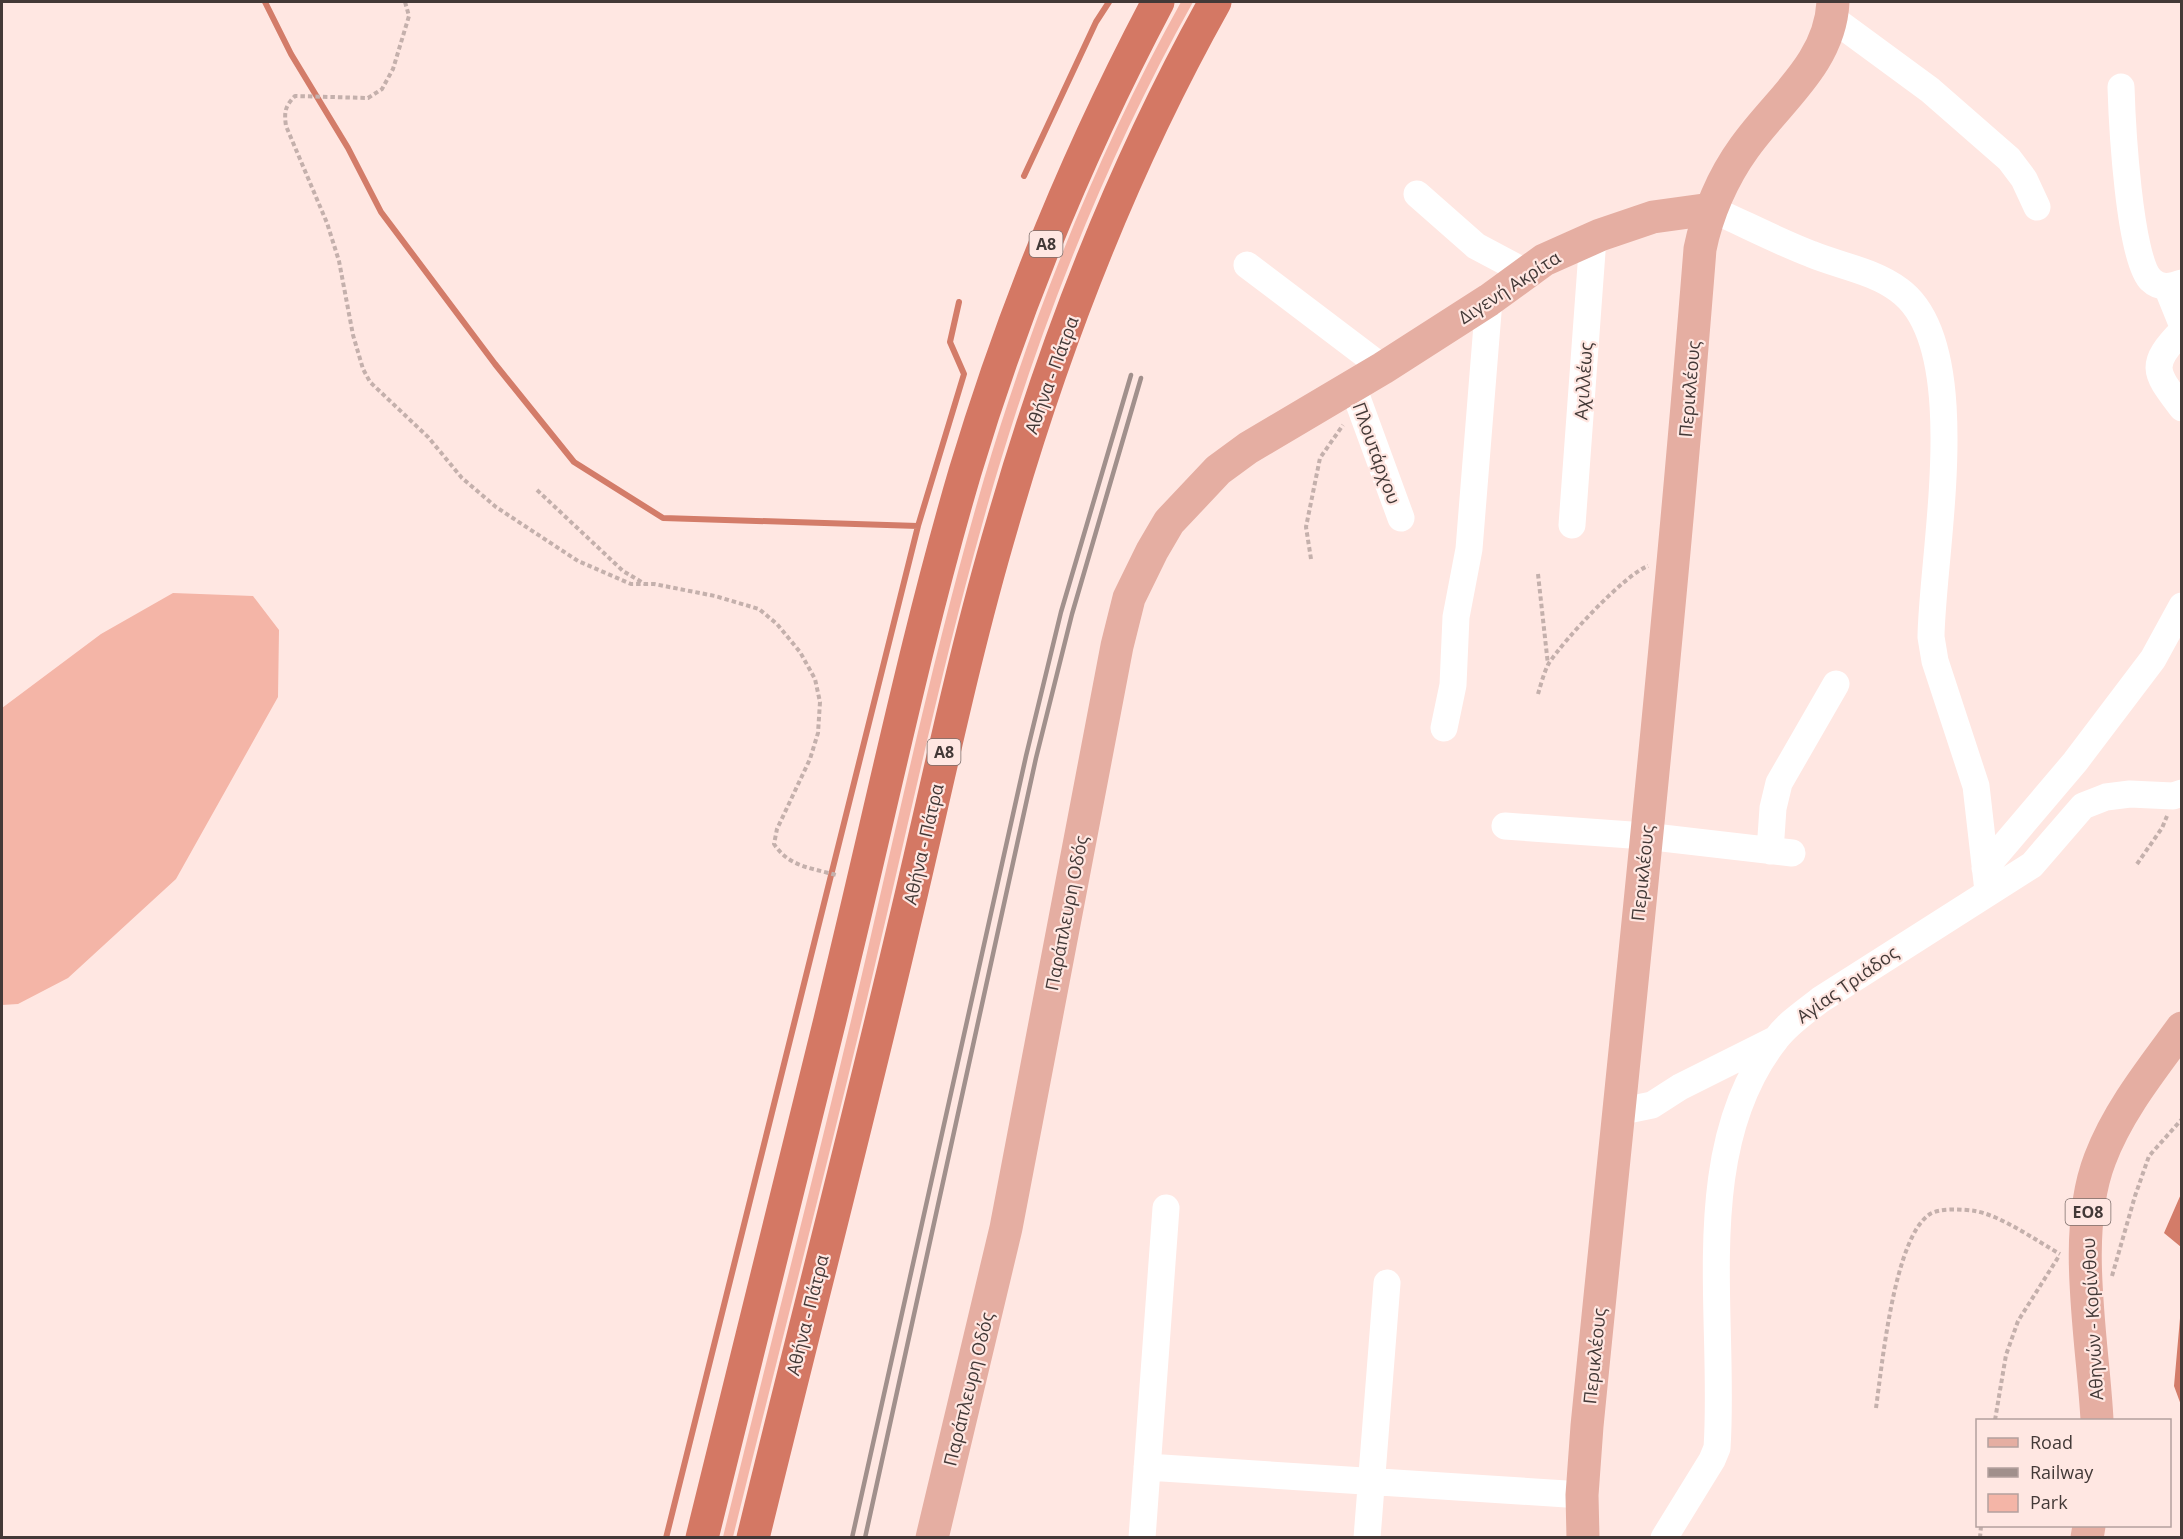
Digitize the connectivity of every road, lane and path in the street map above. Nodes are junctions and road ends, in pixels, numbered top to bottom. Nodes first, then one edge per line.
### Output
1 (405, 2) edge
2 (1158, 2) edge
3 (1215, 2) edge
4 (1832, 10) edge
5 (2121, 87) dead end
6 (1417, 194) dead end
7 (2037, 207) dead end
8 (1711, 209) junction
9 (1593, 238) junction
10 (1247, 265) dead end
11 (1525, 272) junction
12 (2174, 285) edge
13 (1489, 300) junction
14 (2181, 324) edge
15 (2181, 331) edge
16 (1383, 368) junction
17 (1356, 395) junction
18 (2181, 408) edge
19 (537, 490) dead end
20 (1401, 518) dead end
21 (1572, 525) dead end
22 (1676, 557) junction
23 (1311, 559) dead end
24 (1538, 574) dead end
25 (646, 584) junction
26 (2181, 606) edge
27 (1548, 665) junction
28 (1836, 684) dead end
29 (1538, 694) dead end
30 (1444, 728) dead end
31 (2177, 795) edge
32 (1505, 826) dead end
33 (1645, 836) junction
34 (2137, 864) dead end
35 (836, 875) dead end
36 (1987, 879) junction
37 (2181, 1028) edge
38 (1776, 1039) junction
39 (1618, 1112) junction
40 (2181, 1119) edge
41 (1166, 1208) dead end
42 (2073, 1247) junction
43 (1387, 1283) dead end
44 (2108, 1285) dead end
45 (1876, 1408) dead end
46 (1995, 1419) edge
47 (2097, 1419) edge
48 (1147, 1467) junction
49 (1371, 1481) junction
50 (1582, 1495) junction
51 (702, 1538) edge
52 (753, 1538) edge
53 (932, 1538) edge
54 (1142, 1538) edge
55 (1367, 1538) edge
56 (1583, 1538) edge
57 (1664, 1538) edge

1 - 25 path
2 - 51 highway, Α8
3 - 52 highway, Αθήνα - Πάτρα / Α8
4 - 7 street
4 - 8 main road
5 - 12 street
6 - 11 street
8 - 9 main road, Διγενή Ακρίτα
8 - 22 main road, Περικλέους
8 - 36 street
9 - 11 main road, Διγενή Ακρίτα
9 - 21 street, Αχιλλέως
10 - 16 street
11 - 13 main road, Διγενή Ακρίτα
12 - 14 street
13 - 16 main road, Διγενή Ακρίτα
13 - 30 street
15 - 18 street
16 - 17 main road, Διγενή Ακρίτα
17 - 20 street, Πλουτάρχου
17 - 23 path
17 - 53 main road, Παράπλευρη Οδός
19 - 25 path
22 - 27 path
22 - 33 main road, Περικλέους
24 - 27 path
25 - 35 path
26 - 36 street
27 - 29 path
28 - 33 street
31 - 34 path
31 - 36 street, Αγίας Τριάδος
32 - 33 street
33 - 39 main road, Περικλέους
36 - 38 street, Αγίας Τριάδος
37 - 42 main road, Αθηνών - Κορίνθου / ΕΟ8
38 - 39 street
38 - 57 street, Αγίας Τριάδος
39 - 50 main road, Περικλέους
40 - 44 path
41 - 48 street
42 - 45 path
42 - 46 path
42 - 47 main road, Αθηνών - Κορίνθου / ΕΟ8
43 - 49 street
48 - 49 street
48 - 54 street
49 - 50 street
49 - 55 street
50 - 56 main road, Περικλέους

